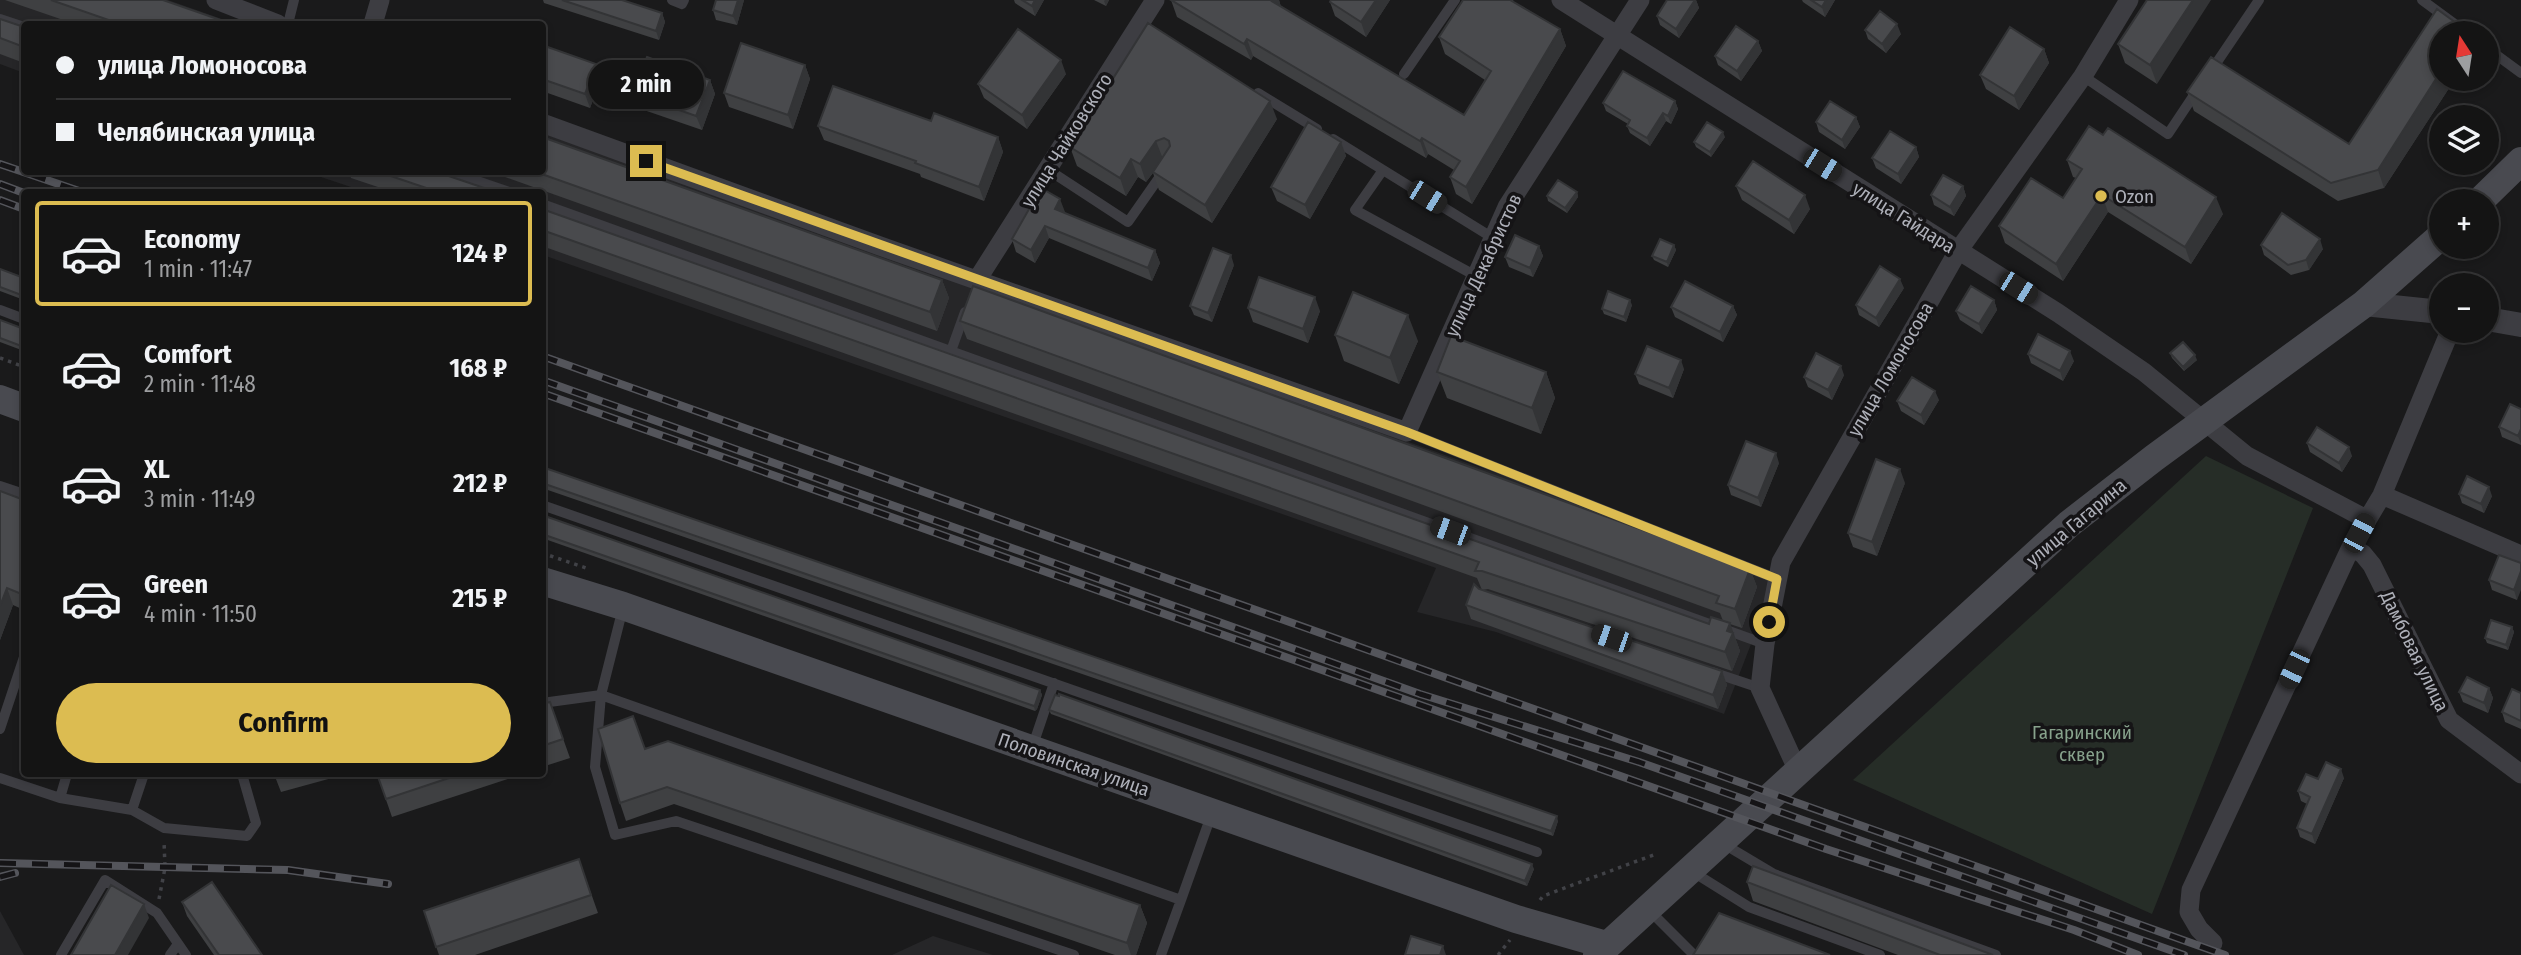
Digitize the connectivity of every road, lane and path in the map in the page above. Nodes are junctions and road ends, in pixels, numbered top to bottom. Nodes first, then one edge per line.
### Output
1 (216, 0) edge
2 (294, 0) edge
3 (380, 0) edge
4 (672, 0) edge
5 (684, 0) edge
6 (1155, 0) edge
7 (1455, 0) edge
8 (1560, 0) edge
9 (1640, 0) edge
10 (2129, 0) edge
11 (2259, 0) edge
12 (2422, 0) edge
13 (0, 19) edge
14 (270, 21) edge
15 (289, 21) edge
16 (374, 21) edge
17 (2451, 21) edge
18 (21, 26) edge
19 (1618, 36) junction
20 (2499, 57) edge
21 (2521, 73) edge
22 (1404, 74) dead end
23 (2083, 76) junction
24 (1245, 85) edge
25 (546, 125) edge
26 (2521, 161) edge
27 (1170, 163) edge
28 (1047, 169) junction
29 (1383, 170) junction
30 (460, 175) edge
31 (500, 189) edge
32 (2492, 189) edge
33 (546, 205) edge
34 (1493, 238) junction
35 (2429, 247) edge
36 (1958, 251) junction
37 (1476, 276) junction
38 (975, 286) junction
39 (968, 304) edge
40 (2364, 304) junction
41 (0, 310) edge
42 (2429, 311) edge
43 (21, 318) edge
44 (2499, 321) edge
45 (2521, 326) edge
46 (2445, 343) edge
47 (951, 351) junction
48 (0, 358) edge
49 (21, 367) edge
50 (0, 399) edge
51 (21, 407) edge
52 (2204, 421) junction
53 (1407, 432) junction
54 (0, 485) edge
55 (21, 493) edge
56 (2382, 495) junction
57 (546, 506) edge
58 (2366, 519) junction
59 (2351, 547) junction
60 (2521, 555) edge
61 (1777, 579) junction
62 (546, 582) edge
63 (624, 606) junction
64 (1765, 644) junction
65 (21, 666) edge
66 (1695, 666) edge
67 (1054, 683) junction
68 (1760, 688) junction
69 (601, 695) junction
70 (546, 702) edge
71 (0, 729) edge
72 (1031, 750) junction
73 (1798, 771) junction
74 (2521, 774) edge
75 (66, 777) edge
76 (143, 777) edge
77 (243, 777) edge
78 (0, 778) edge
79 (60, 798) junction
80 (132, 810) junction
81 (1213, 813) junction
82 (164, 828) junction
83 (1725, 837) junction
84 (1537, 852) dead end
85 (1656, 854) dead end
86 (1690, 870) junction
87 (1181, 900) junction
88 (1648, 910) junction
89 (157, 913) junction
90 (1524, 921) junction
91 (2213, 943) dead end
92 (178, 944) junction
93 (1601, 950) edge
94 (61, 955) edge
95 (170, 955) edge
96 (186, 955) edge
97 (1074, 955) edge
98 (1161, 955) edge
99 (1498, 955) edge
100 (1694, 955) edge
101 (1880, 955) edge
102 (1996, 955) edge

1 - 14 street
2 - 15 lane
3 - 16 street
4 - 5 lane
6 - 28 street, улица Чайковского
7 - 22 lane
8 - 19 street, улица Гайдара
9 - 19 street, улица Декабристов
10 - 23 street, улица Ломоносова
11 - 23 lane
12 - 17 lane
13 - 18 lane
19 - 34 street, улица Декабристов
19 - 36 street, улица Гайдара
20 - 21 lane
23 - 36 street, улица Ломоносова
24 - 29 lane
25 - 38 street
26 - 32 main road
27 - 28 lane
28 - 38 street, улица Чайковского
29 - 34 lane
29 - 37 lane
30 - 31 lane
33 - 47 lane
34 - 37 street, улица Декабристов
35 - 40 main road, улица Гагарина
36 - 52 street, улица Гайдара
36 - 61 street, улица Ломоносова
37 - 53 street, улица Декабристов
38 - 53 street
39 - 47 lane
40 - 42 street
40 - 52 main road, улица Гагарина
41 - 43 lane
44 - 45 street
46 - 56 street
47 - 64 lane
48 - 49 path
50 - 51 main road
52 - 58 street, улица Гайдара
52 - 73 main road, улица Гагарина
53 - 61 lane
54 - 55 lane
56 - 58 street
56 - 60 street
57 - 67 lane
58 - 59 street
59 - 74 street, Дамбовая улица
59 - 91 street
61 - 64 street, улица Ломоносова
62 - 63 main road, Половинская улица
63 - 69 lane
63 - 72 main road, Половинская улица
64 - 68 street, улица Ломоносова
65 - 71 lane
66 - 68 lane
67 - 72 lane
67 - 84 lane
68 - 73 street
69 - 70 lane
69 - 87 lane
69 - 97 lane
72 - 81 main road, Половинская улица
73 - 83 main road, улица Гагарина
75 - 79 lane
76 - 80 lane
77 - 82 lane
78 - 79 lane
79 - 80 lane
80 - 82 lane
81 - 87 lane
81 - 90 main road, Половинская улица
82 - 89 path
83 - 86 main road, улица Гагарина
83 - 102 lane
85 - 90 path
86 - 88 main road, улица Гагарина
86 - 101 lane
87 - 98 lane
88 - 93 main road, улица Гагарина
88 - 100 lane
89 - 92 lane
89 - 94 lane
90 - 93 main road, Половинская улица
90 - 99 path
92 - 95 lane
92 - 96 lane

